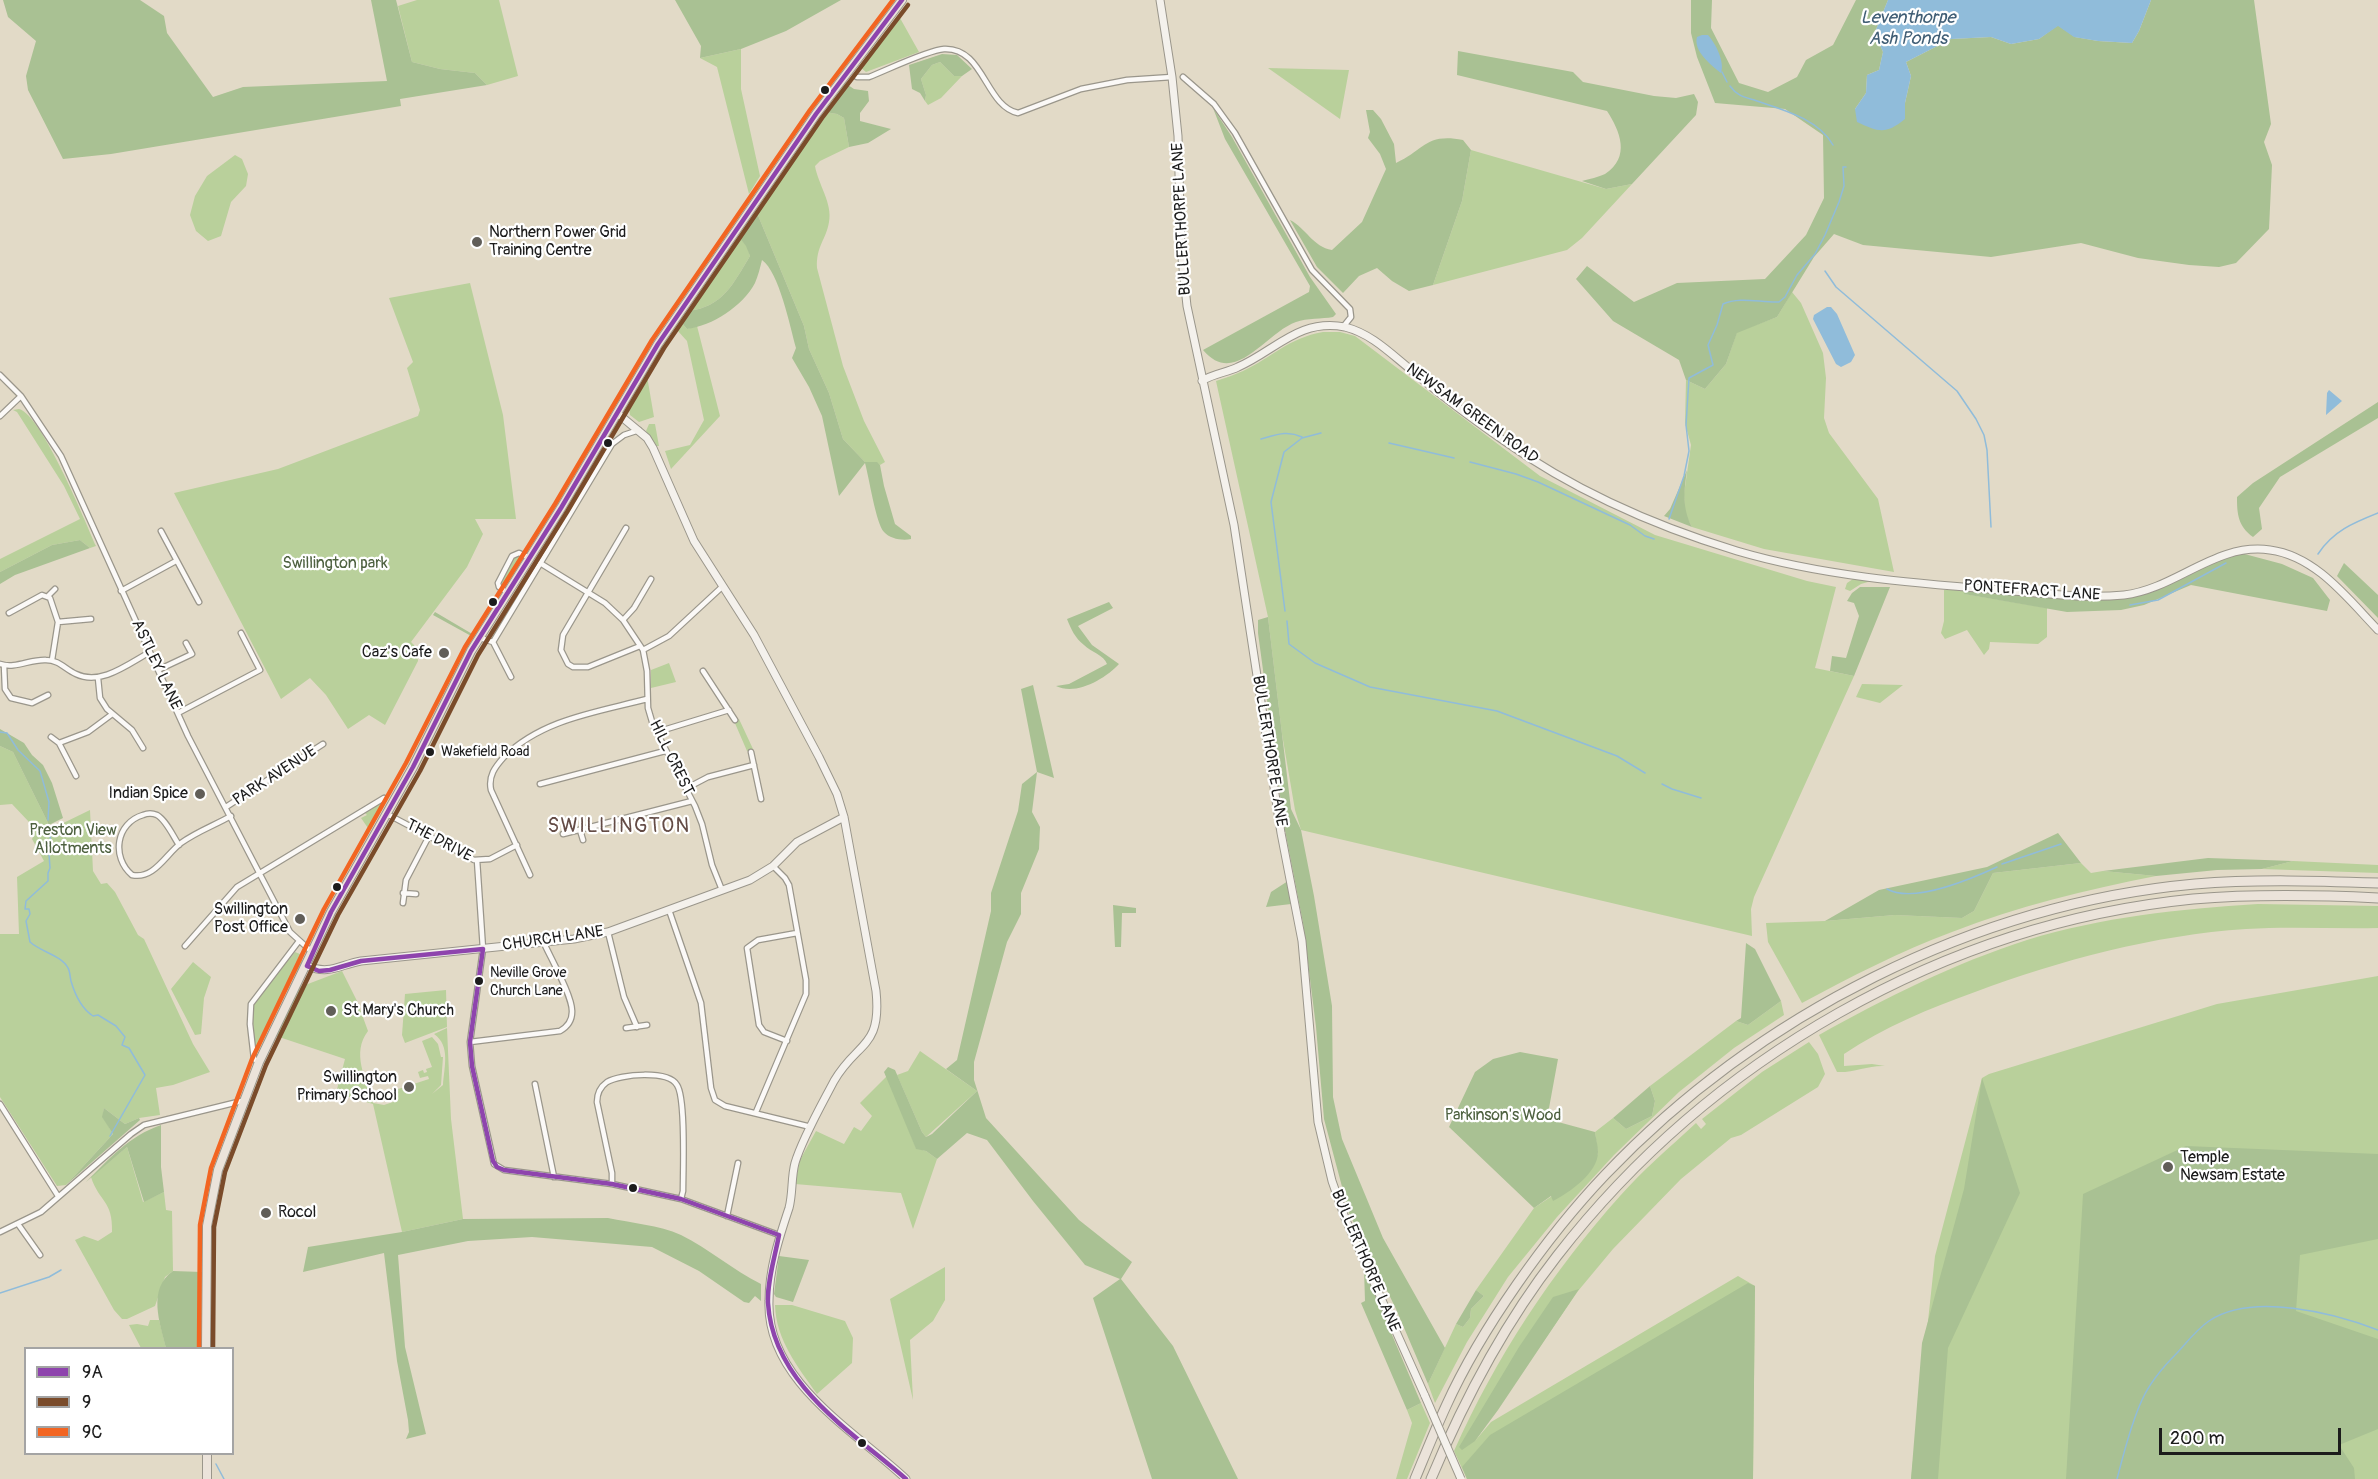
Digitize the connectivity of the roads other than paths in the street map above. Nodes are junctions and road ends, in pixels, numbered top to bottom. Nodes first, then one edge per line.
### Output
1 (902, 0) edge
2 (1160, 0) edge
3 (1172, 76) junction
4 (857, 77) dead end
5 (1183, 77) dead end
6 (1343, 327) junction
7 (0, 375) edge
8 (1202, 381) junction
9 (21, 396) junction
10 (617, 413) junction
11 (0, 416) edge
12 (639, 430) junction
13 (626, 528) dead end
14 (161, 531) dead end
15 (530, 558) junction
16 (176, 561) junction
17 (540, 563) junction
18 (651, 579) dead end
19 (1900, 580) joint
20 (723, 586) junction
21 (55, 589) dead end
22 (121, 591) junction
23 (508, 593) junction
24 (588, 593) junction
25 (48, 596) junction
26 (199, 602) dead end
27 (9, 613) dead end
28 (91, 619) dead end
29 (623, 620) junction
30 (58, 622) junction
31 (2378, 630) edge
32 (241, 633) dead end
33 (480, 638) junction
34 (493, 642) junction
35 (186, 643) dead end
36 (641, 648) junction
37 (150, 652) junction
38 (52, 660) junction
39 (2, 665) edge
40 (158, 670) junction
41 (703, 670) dead end
42 (511, 677) dead end
43 (98, 678) junction
44 (48, 695) dead end
45 (647, 699) junction
46 (729, 710) junction
47 (178, 712) junction
48 (111, 715) junction
49 (735, 720) dead end
50 (657, 732) junction
51 (51, 737) dead end
52 (59, 744) junction
53 (323, 744) dead end
54 (143, 748) dead end
55 (665, 751) junction
56 (751, 752) dead end
57 (754, 765) junction
58 (76, 776) dead end
59 (560, 779) junction
60 (540, 784) dead end
61 (562, 788) dead end
62 (687, 788) junction
63 (384, 798) dead end
64 (761, 799) dead end
65 (692, 801) junction
66 (226, 807) junction
67 (387, 814) junction
68 (231, 816) junction
69 (844, 817) junction
70 (580, 830) junction
71 (563, 834) dead end
72 (429, 836) junction
73 (583, 840) dead end
74 (179, 845) junction
75 (517, 845) junction
76 (477, 860) junction
77 (772, 866) junction
78 (260, 873) junction
79 (530, 875) dead end
80 (2378, 883) edge
81 (722, 890) junction
82 (403, 893) junction
83 (416, 894) dead end
84 (2378, 898) edge
85 (403, 903) dead end
86 (669, 910) junction
87 (608, 932) junction
88 (797, 933) junction
89 (299, 941) junction
90 (543, 941) junction
91 (185, 946) dead end
92 (483, 949) junction
93 (313, 954) junction
94 (307, 966) junction
95 (647, 1026) dead end
96 (637, 1027) junction
97 (626, 1028) dead end
98 (788, 1041) junction
99 (470, 1042) junction
100 (259, 1062) junction
101 (535, 1084) dead end
102 (246, 1100) junction
103 (0, 1104) edge
104 (756, 1113) junction
105 (812, 1127) junction
106 (738, 1163) dead end
107 (554, 1177) junction
108 (612, 1184) junction
109 (58, 1196) junction
110 (681, 1199) junction
111 (727, 1216) junction
112 (18, 1224) junction
113 (0, 1232) edge
114 (779, 1235) junction
115 (40, 1255) dead end
116 (206, 1347) edge
117 (207, 1455) edge
118 (207, 1479) edge
119 (906, 1479) edge
120 (1415, 1479) edge
121 (1431, 1479) edge
122 (1461, 1479) edge

1 - 10 main road
2 - 3 street, BULLERTHORPE LANE
3 - 4 street
3 - 8 street, BULLERTHORPE LANE
5 - 6 street
6 - 8 street
6 - 19 street, NEWSAM GREEN ROAD
7 - 9 street, ASTLEY LANE
8 - 122 street, BULLERTHORPE LANE, bridge
9 - 11 street
9 - 22 street, ASTLEY LANE
10 - 12 street
10 - 15 main road
12 - 17 street
12 - 20 street
13 - 24 street
14 - 16 street
15 - 23 main road
15 - 23 street
16 - 22 street
16 - 26 street
17 - 24 street, HILL CREST
17 - 34 street
18 - 29 street
19 - 31 street, PONTEFRACT LANE
20 - 36 street
20 - 69 street
21 - 25 street
22 - 37 street, ASTLEY LANE
23 - 33 main road
24 - 29 street, HILL CREST
24 - 36 street
25 - 27 street
25 - 30 street
28 - 30 street
29 - 36 street, HILL CREST
30 - 38 street
32 - 47 street
33 - 34 street
33 - 67 main road
34 - 42 street
35 - 40 street
36 - 45 street, HILL CREST
37 - 40 street, ASTLEY LANE
37 - 43 street
38 - 39 street
38 - 43 street
39 - 44 street
40 - 47 street, ASTLEY LANE
41 - 46 street
43 - 48 street
45 - 50 street, HILL CREST
45 - 75 street
46 - 49 street
46 - 50 street
47 - 66 street, ASTLEY LANE
48 - 52 street
48 - 54 street
50 - 55 street, HILL CREST
51 - 52 street
52 - 58 street
53 - 66 street, PARK AVENUE
55 - 59 street
55 - 62 street, HILL CREST
56 - 57 street
57 - 62 street
57 - 64 street
59 - 60 street
59 - 61 street
62 - 65 street, HILL CREST
63 - 78 street
65 - 70 street
65 - 81 street, HILL CREST
66 - 68 street, ASTLEY LANE
67 - 72 street, THE DRIVE
67 - 93 main road
68 - 74 street
68 - 78 street, ASTLEY LANE
69 - 77 street, CHURCH LANE
69 - 105 street
70 - 71 street
70 - 73 street
72 - 76 street, THE DRIVE
72 - 82 street
74 - 74 street
75 - 76 street
75 - 79 street
76 - 92 street, THE DRIVE
77 - 81 street, CHURCH LANE
77 - 88 street
78 - 89 street, ASTLEY LANE
78 - 91 street
80 - 120 highway
81 - 86 street, CHURCH LANE
82 - 83 street
82 - 85 street
84 - 121 highway
86 - 87 street, CHURCH LANE
86 - 104 street
87 - 90 street, CHURCH LANE
87 - 96 street
88 - 98 street
88 - 98 street
89 - 93 street, ASTLEY LANE
89 - 100 street
90 - 92 street, CHURCH LANE
90 - 99 street
92 - 94 street, CHURCH LANE
92 - 99 street, THE DRIVE
93 - 94 main road
94 - 100 main road
95 - 96 street
96 - 97 street
98 - 104 street
99 - 107 street, THE DRIVE
100 - 102 main road
101 - 107 street
102 - 109 street
102 - 116 main road
103 - 109 street
104 - 105 street
105 - 114 street
106 - 111 street
107 - 108 street
108 - 110 street
108 - 110 street
109 - 112 street
110 - 111 street
111 - 114 street
112 - 113 street
112 - 115 street
114 - 119 street
117 - 118 main road

